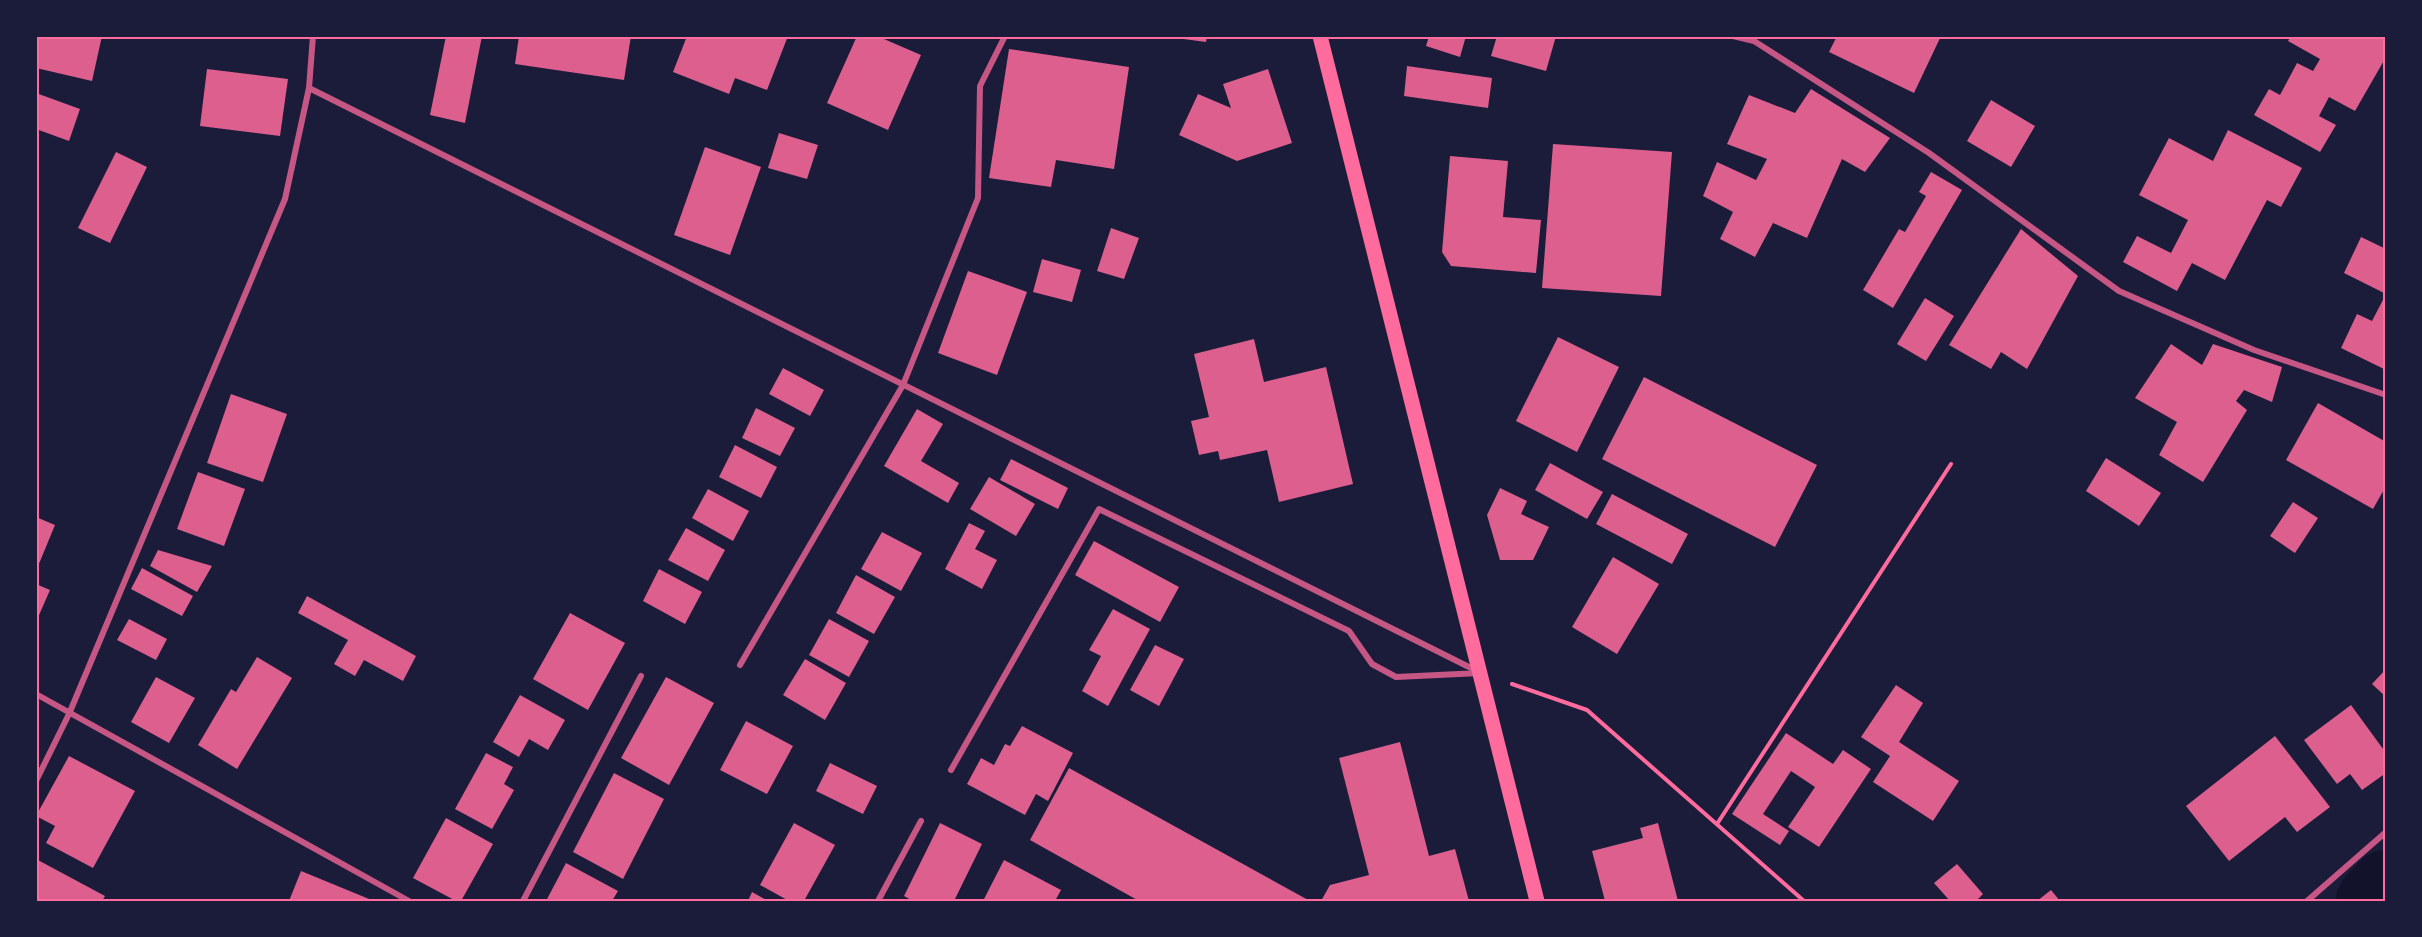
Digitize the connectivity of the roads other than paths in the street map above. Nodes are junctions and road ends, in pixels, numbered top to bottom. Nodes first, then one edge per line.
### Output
1 (313, 36) edge
2 (1005, 36) edge
3 (1320, 36) edge
4 (1733, 36) edge
5 (309, 88) junction
6 (903, 385) junction
7 (2386, 395) edge
8 (740, 665) dead end
9 (1480, 673) junction
10 (641, 676) dead end
11 (36, 694) edge
12 (69, 714) junction
13 (951, 770) dead end
14 (36, 781) edge
15 (921, 821) dead end
16 (2386, 832) edge
17 (409, 901) edge
18 (523, 901) edge
19 (878, 901) edge
20 (1537, 901) edge
21 (2307, 901) edge

1 - 5 street
2 - 6 street
3 - 9 main road
4 - 7 street
5 - 6 street
5 - 12 street
6 - 8 street
6 - 9 street
9 - 13 street
9 - 20 main road
10 - 18 street
11 - 12 street
12 - 14 street
12 - 17 street
15 - 19 street
16 - 21 street

